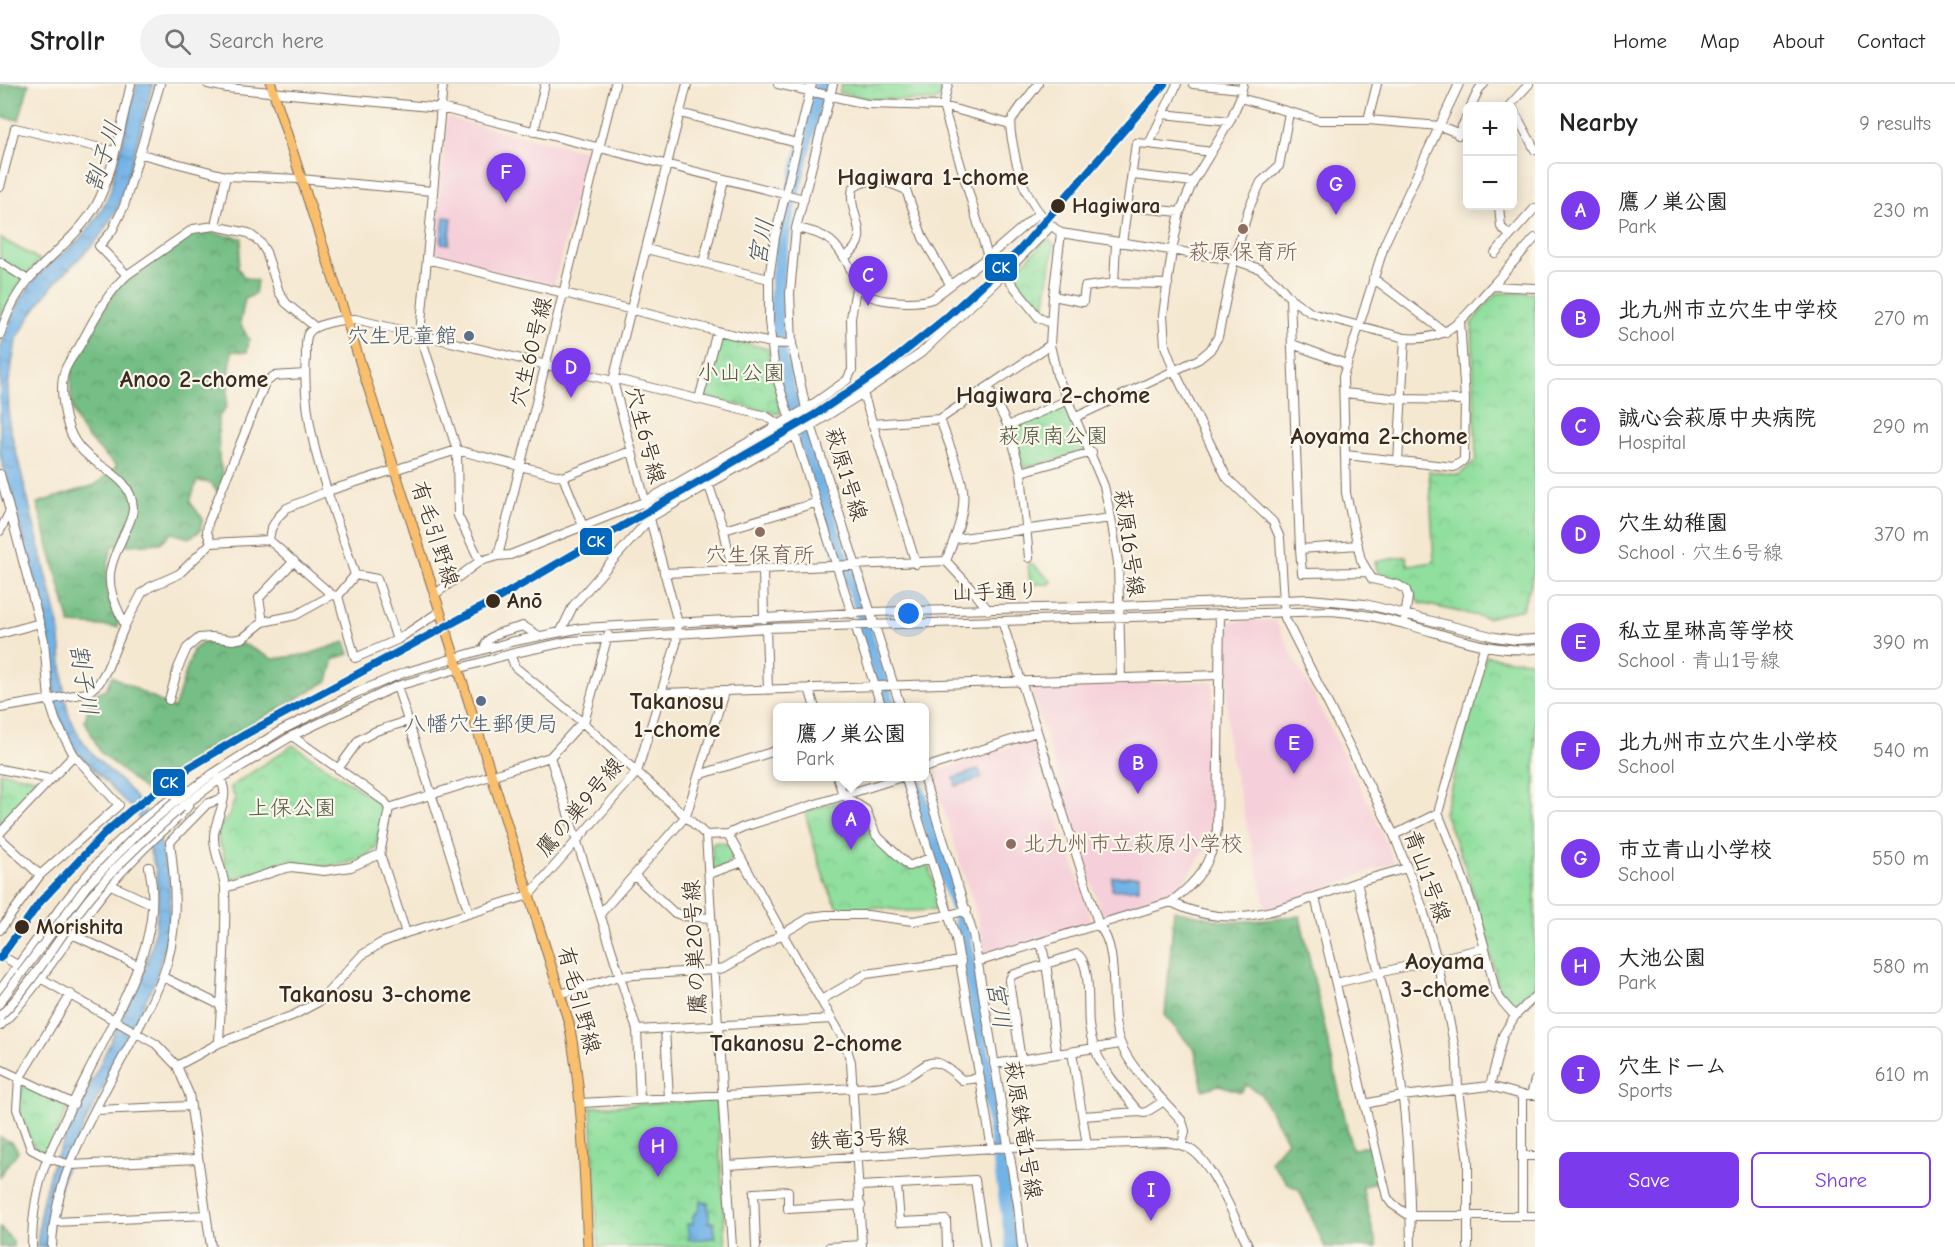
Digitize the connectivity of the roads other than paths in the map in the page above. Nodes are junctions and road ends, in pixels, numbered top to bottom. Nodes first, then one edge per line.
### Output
1 (131, 84) edge
2 (160, 84) edge
3 (208, 84) edge
4 (443, 84) edge
5 (545, 84) edge
6 (615, 84) edge
7 (687, 84) edge
8 (778, 84) edge
9 (833, 84) edge
10 (948, 84) edge
11 (1038, 84) edge
12 (1177, 84) edge
13 (1193, 84) edge
14 (1377, 84) edge
15 (1459, 84) edge
16 (1484, 84) edge
17 (1529, 84) edge
18 (1242, 86) edge
19 (272, 88) edge
20 (812, 89) edge
21 (828, 96) junction
22 (1240, 98) junction
23 (1473, 102) edge
24 (1514, 102) edge
25 (943, 106) junction
26 (441, 108) junction
27 (680, 113) junction
28 (1289, 113) junction
29 (1163, 114) junction
30 (1517, 117) edge
31 (1368, 120) junction
32 (1230, 121) junction
33 (1463, 123) edge
34 (1010, 124) junction
35 (1440, 126) junction
36 (534, 132) junction
37 (1458, 135) junction
38 (1463, 136) edge
39 (797, 143) junction
40 (1149, 144) junction
41 (599, 148) junction
42 (1535, 150) edge
43 (114, 151) junction
44 (1212, 152) junction
45 (141, 154) junction
46 (667, 165) junction
47 (1133, 175) junction
48 (226, 176) junction
49 (300, 179) junction
50 (724, 180) junction
51 (1193, 182) junction
52 (0, 187) edge
53 (432, 191) junction
54 (785, 194) junction
55 (802, 198) junction
56 (1127, 207) junction
57 (1535, 208) edge
58 (1499, 210) edge
59 (1180, 212) junction
60 (1041, 216) junction
61 (215, 226) junction
62 (1051, 226) junction
63 (796, 228) junction
64 (1060, 233) junction
65 (1510, 236) junction
66 (1535, 238) edge
67 (1119, 243) junction
68 (646, 249) junction
69 (1172, 250) junction
70 (1495, 253) dead end
71 (845, 257) junction
72 (988, 257) junction
73 (427, 259) junction
74 (1234, 260) junction
75 (0, 261) edge
76 (703, 263) junction
77 (1004, 274) junction
78 (127, 275) junction
79 (1373, 278) junction
80 (769, 279) junction
81 (28, 280) junction
82 (857, 282) junction
83 (1114, 283) junction
84 (950, 284) junction
85 (1168, 284) junction
86 (1492, 286) junction
87 (1535, 288) edge
88 (564, 291) junction
89 (1053, 296) junction
90 (1290, 298) junction
91 (631, 309) junction
92 (346, 319) junction
93 (1460, 320) junction
94 (1051, 323) junction
95 (1358, 326) junction
96 (315, 327) junction
97 (717, 331) junction
98 (1446, 333) junction
99 (420, 334) junction
100 (0, 335) edge
101 (1405, 338) junction
102 (771, 343) junction
103 (792, 344) junction
104 (1292, 344) junction
105 (1050, 345) junction
106 (1347, 364) junction
107 (545, 366) junction
108 (1174, 370) junction
109 (304, 374) junction
110 (613, 381) junction
111 (988, 387) junction
112 (863, 393) junction
113 (1344, 393) junction
114 (699, 399) junction
115 (1401, 399) junction
116 (1068, 400) junction
117 (1465, 400) junction
118 (806, 409) junction
119 (1076, 417) junction
120 (789, 419) junction
121 (940, 419) junction
122 (778, 424) junction
123 (812, 424) junction
124 (872, 424) junction
125 (1008, 426) junction
126 (794, 435) junction
127 (457, 450) junction
128 (631, 451) junction
129 (1092, 452) junction
130 (1346, 455) junction
131 (1398, 462) junction
132 (521, 467) junction
133 (394, 470) junction
134 (1021, 472) junction
135 (0, 474) edge
136 (563, 477) junction
137 (708, 483) junction
138 (328, 491) junction
139 (644, 502) junction
140 (815, 503) junction
141 (9, 513) junction
142 (651, 517) junction
143 (1111, 518) junction
144 (583, 526) junction
145 (724, 530) junction
146 (1026, 530) junction
147 (0, 531) edge
148 (954, 539) junction
149 (269, 540) junction
150 (211, 543) junction
151 (1358, 545) junction
152 (1300, 549) junction
153 (498, 556) junction
154 (1029, 558) dead end
155 (294, 561) junction
156 (480, 561) junction
157 (946, 561) junction
158 (916, 564) junction
159 (854, 565) junction
160 (838, 567) junction
161 (732, 570) junction
162 (763, 570) junction
163 (1366, 572) junction
164 (664, 573) junction
165 (355, 575) junction
166 (335, 595) junction
167 (434, 595) junction
168 (1285, 601) junction
169 (1120, 606) junction
170 (988, 610) junction
171 (440, 612) junction
172 (1284, 612) junction
173 (869, 613) junction
174 (1406, 613) junction
175 (854, 614) junction
176 (1220, 614) junction
177 (1119, 616) junction
178 (1002, 621) junction
179 (263, 622) junction
180 (40, 623) junction
181 (678, 623) junction
182 (125, 624) junction
183 (765, 624) junction
184 (1404, 624) junction
185 (857, 625) junction
186 (873, 625) junction
187 (609, 626) junction
188 (561, 631) junction
189 (0, 633) edge
190 (678, 633) junction
191 (539, 636) junction
192 (607, 637) junction
193 (1535, 639) edge
194 (397, 640) junction
195 (1484, 646) junction
196 (484, 649) junction
197 (1535, 649) edge
198 (510, 654) junction
199 (455, 658) junction
200 (458, 669) junction
201 (1220, 675) junction
202 (1121, 678) junction
203 (1023, 682) junction
204 (397, 686) junction
205 (877, 686) junction
206 (891, 686) junction
207 (809, 688) junction
208 (768, 690) junction
209 (724, 692) junction
210 (661, 693) junction
211 (53, 700) junction
212 (169, 700) dead end
213 (814, 703) edge
214 (881, 703) edge
215 (899, 703) edge
216 (0, 708) edge
217 (408, 721) junction
218 (582, 722) junction
219 (1037, 732) junction
220 (292, 736) junction
221 (773, 751) edge
222 (74, 754) junction
223 (550, 757) junction
224 (929, 766) edge
225 (0, 769) edge
226 (338, 770) junction
227 (637, 772) junction
228 (214, 773) junction
229 (699, 775) junction
230 (491, 776) junction
231 (50, 778) junction
232 (220, 779) junction
233 (838, 781) edge
234 (891, 781) edge
235 (906, 781) edge
236 (924, 781) edge
237 (187, 792) junction
238 (431, 794) junction
239 (843, 795) junction
240 (196, 796) junction
241 (224, 798) junction
242 (178, 805) junction
243 (389, 808) junction
244 (1438, 813) junction
245 (686, 816) junction
246 (0, 833) edge
247 (728, 834) junction
248 (706, 835) junction
249 (1394, 835) junction
250 (0, 838) edge
251 (577, 842) junction
252 (380, 854) junction
253 (930, 858) junction
254 (743, 862) junction
255 (149, 867) dead end
256 (1407, 868) junction
257 (709, 874) junction
258 (40, 875) junction
259 (635, 876) junction
260 (1357, 882) junction
261 (111, 885) junction
262 (225, 888) junction
263 (529, 895) junction
264 (1315, 897) junction
265 (1170, 902) junction
266 (152, 904) junction
267 (958, 912) junction
268 (469, 913) junction
269 (600, 914) junction
270 (710, 918) junction
271 (1099, 926) junction
272 (0, 930) edge
273 (406, 933) junction
274 (782, 933) junction
275 (72, 934) junction
276 (1041, 944) junction
277 (1484, 948) junction
278 (0, 955) edge
279 (1437, 960) junction
280 (961, 961) junction
281 (977, 962) junction
282 (1047, 964) junction
283 (19, 966) junction
284 (139, 966) junction
285 (714, 970) junction
286 (1378, 973) junction
287 (619, 976) junction
288 (163, 977) junction
289 (42, 978) junction
290 (1336, 983) junction
291 (0, 990) edge
292 (71, 994) junction
293 (560, 994) junction
294 (1535, 996) edge
295 (821, 1000) junction
296 (0, 1002) edge
297 (220, 1005) junction
298 (0, 1016) edge
299 (1515, 1016) junction
300 (831, 1019) junction
301 (116, 1021) junction
302 (0, 1026) edge
303 (718, 1027) junction
304 (665, 1029) junction
305 (637, 1030) junction
306 (134, 1032) junction
307 (219, 1043) junction
308 (1120, 1044) junction
309 (1093, 1049) junction
310 (1072, 1052) junction
311 (1057, 1054) junction
312 (1021, 1060) junction
313 (994, 1064) junction
314 (177, 1066) junction
315 (0, 1069) edge
316 (19, 1078) junction
317 (980, 1078) junction
318 (1535, 1080) edge
319 (1490, 1086) junction
320 (854, 1088) junction
321 (1458, 1090) junction
322 (722, 1095) junction
323 (1522, 1095) junction
324 (1533, 1095) edge
325 (1402, 1096) junction
326 (669, 1098) junction
327 (640, 1099) junction
328 (1164, 1101) junction
329 (580, 1103) junction
330 (74, 1104) junction
331 (1365, 1104) junction
332 (191, 1106) junction
333 (96, 1110) junction
334 (1138, 1112) junction
335 (1083, 1116) junction
336 (1087, 1145) junction
337 (1182, 1145) junction
338 (1009, 1147) junction
339 (992, 1149) junction
340 (1522, 1156) junction
341 (1535, 1156) edge
342 (858, 1157) junction
343 (49, 1159) junction
344 (198, 1159) junction
345 (69, 1165) junction
346 (728, 1165) junction
347 (897, 1185) junction
348 (860, 1186) junction
349 (861, 1205) junction
350 (206, 1215) junction
351 (1410, 1216) junction
352 (1522, 1216) junction
353 (1535, 1216) edge
354 (1468, 1217) junction
355 (55, 1222) junction
356 (862, 1246) edge
357 (32, 1247) edge
358 (52, 1247) edge
359 (211, 1247) edge
360 (588, 1247) edge
361 (732, 1247) edge
362 (756, 1247) edge
363 (829, 1247) edge
364 (948, 1247) edge
365 (986, 1247) edge
366 (1022, 1247) edge
367 (1250, 1247) edge
368 (1411, 1247) edge
369 (1468, 1247) edge

1 - 43 street
2 - 45 street
3 - 19 street
4 - 26 street
5 - 36 street
6 - 41 street, 穴生60号線
7 - 27 street
8 - 20 street
9 - 21 street, 萩原1号線
10 - 25 street
11 - 34 street
12 - 29 street
13 - 18 street
14 - 31 street
15 - 35 street
16 - 23 street
17 - 24 street
18 - 22 street
19 - 26 street
19 - 49 main road, 有毛引野線
20 - 21 street
20 - 39 street
21 - 25 street
21 - 55 street, 萩原1号線
22 - 28 street
22 - 32 street
25 - 34 street
25 - 72 street
26 - 36 street
26 - 53 street
27 - 39 street
27 - 46 street
28 - 31 street
28 - 74 street
29 - 32 street
29 - 40 street
30 - 42 street
31 - 35 street
32 - 44 street
33 - 37 street
34 - 60 street
35 - 37 street
35 - 79 street
36 - 41 street
37 - 38 street
39 - 54 street
40 - 44 street
40 - 47 street
41 - 46 street
41 - 88 street, 穴生60号線
43 - 52 street
43 - 81 street
44 - 51 street
45 - 48 street
45 - 78 street
46 - 50 street
46 - 68 street
47 - 51 street
47 - 56 street
48 - 49 street
48 - 61 street
49 - 53 street
49 - 92 main road, 有毛引野線
50 - 54 street
50 - 76 street
51 - 59 street
53 - 73 street
54 - 55 street
54 - 80 street
55 - 63 street, 萩原1号線
56 - 59 street
56 - 67 street
57 - 65 street
58 - 65 street
59 - 69 street
60 - 62 street
60 - 72 street
61 - 78 street
61 - 96 street
62 - 64 street
62 - 77 street
63 - 71 street
63 - 103 street, 萩原1号線
64 - 67 street
64 - 89 street, 萩原16号線
65 - 70 street
66 - 86 street
67 - 69 street
67 - 83 street
68 - 76 street
68 - 91 street
69 - 74 street
69 - 85 street
71 - 82 street
71 - 84 street
72 - 84 street
73 - 88 street
73 - 99 street
74 - 90 street
74 - 108 street
75 - 81 street
76 - 80 street
77 - 94 street
77 - 112 street
78 - 182 street
79 - 95 street
79 - 98 street
80 - 102 street
81 - 100 street
82 - 84 street
82 - 118 street
83 - 85 street
83 - 89 street
85 - 108 street
86 - 87 street
86 - 93 street
88 - 91 street
88 - 107 street, 穴生60号線
89 - 94 street, 萩原16号線
90 - 95 street
90 - 104 street
91 - 97 street
91 - 110 street
92 - 96 street
92 - 99 street, 穴生6号線
92 - 133 main road, 有毛引野線
93 - 98 street
93 - 117 street
94 - 105 street, 萩原16号線
95 - 101 street
95 - 106 street
96 - 109 street
97 - 102 street
97 - 114 street
98 - 101 street
99 - 107 street, 穴生6号線
99 - 127 street
101 - 115 street
102 - 103 street
102 - 120 street
103 - 118 street, 萩原1号線
104 - 106 street
104 - 152 street
105 - 111 street
105 - 116 street, 萩原16号線
106 - 113 street
107 - 110 street, 穴生6号線
107 - 132 street, 穴生60号線
108 - 119 street
108 - 168 street
109 - 138 street
109 - 150 street
110 - 114 street
110 - 128 street, 穴生6号線
111 - 121 street
111 - 125 street
112 - 123 street
112 - 124 street
113 - 115 street
113 - 130 street
114 - 122 street
115 - 117 street
115 - 131 street
116 - 119 street, 萩原16号線
116 - 125 street
117 - 131 street
118 - 120 street
118 - 123 street, 萩原1号線
119 - 129 street, 萩原16号線
120 - 122 street
120 - 126 street
121 - 124 street
121 - 148 street
122 - 139 street
123 - 126 street
123 - 159 street, 萩原1号線
124 - 158 street
125 - 134 street
126 - 137 street
126 - 140 street
127 - 132 street
127 - 133 street
127 - 156 street
128 - 136 street
128 - 139 street, 穴生6号線
129 - 134 street
129 - 143 street, 萩原16号線
130 - 131 street
130 - 151 street
132 - 136 street
132 - 153 street, 穴生60号線
133 - 138 street
133 - 167 main road, 有毛引野線
134 - 146 street
135 - 141 street
136 - 144 street
137 - 142 street
137 - 145 street
138 - 149 street
138 - 165 street
139 - 142 street, 穴生6号線
139 - 144 street
140 - 145 street
140 - 160 street
141 - 147 street
141 - 180 street
142 - 164 street, 穴生6号線
142 - 188 street
143 - 146 street
143 - 169 street, 萩原16号線
144 - 153 street
145 - 161 street
146 - 148 street
146 - 154 street
148 - 157 street
149 - 150 street
149 - 155 street
150 - 182 street
151 - 152 street
151 - 163 street
152 - 163 street
153 - 156 street
155 - 166 street
155 - 179 street
156 - 167 street
157 - 158 street
157 - 170 street
158 - 159 street
159 - 160 street
159 - 173 street, 萩原1号線
160 - 162 street
160 - 175 street
161 - 162 street
161 - 164 street
162 - 183 street
163 - 174 street
164 - 181 street, 穴生6号線
165 - 166 street
165 - 194 street
166 - 179 street
166 - 194 street
167 - 171 main road, 有毛引野線
168 - 169 street, 山手通り
168 - 172 street
168 - 174 street, 山手通り
169 - 170 street, 山手通り
169 - 177 street, 萩原16号線
170 - 173 street, 山手通り
171 - 194 street
171 - 199 main road, 有毛引野線
172 - 176 street, 山手通り
172 - 184 street, 山手通り
172 - 249 street, 青山1号線
173 - 175 street, 山手通り
173 - 186 street, 萩原1号線
174 - 184 street
174 - 193 street, 山手通り
175 - 183 street, 山手通り
176 - 177 street, 山手通り
176 - 201 street
177 - 178 street, 山手通り
177 - 202 street, 萩原16号線
178 - 186 street, 山手通り
178 - 203 street
179 - 212 street
180 - 189 street
180 - 211 street
181 - 183 street, 山手通り
181 - 187 street, 山手通り
181 - 190 street, 穴生6号線
182 - 211 street
183 - 185 street, 山手通り
183 - 190 street, 山手通り
183 - 208 street
184 - 195 street, 山手通り
185 - 186 street, 山手通り
185 - 205 street
186 - 206 street
187 - 188 street, 山手通り
187 - 192 street
188 - 191 street, 山手通り
190 - 192 street, 山手通り
190 - 210 street, 鷹の巣9号線
191 - 196 street, 山手通り
191 - 196 street
192 - 198 street, 山手通り
192 - 218 street
195 - 197 street, 山手通り
195 - 244 street
196 - 199 street, 山手通り
198 - 200 street, 山手通り
198 - 218 street
199 - 200 main road, 有毛引野線
199 - 228 street, 山手通り
200 - 204 street, 山手通り
200 - 230 main road, 有毛引野線
201 - 202 street
201 - 265 street
202 - 203 street
203 - 206 street
203 - 219 street
204 - 217 street
204 - 220 street, 山手通り
205 - 206 street
205 - 207 street
205 - 214 street
206 - 215 street
207 - 208 street
207 - 213 street
208 - 209 street
209 - 210 street
209 - 229 street
210 - 227 street, 鷹の巣9号線
211 - 216 street
211 - 222 street
217 - 226 street
217 - 238 street
218 - 223 street
218 - 227 street
219 - 224 street
219 - 271 street
220 - 226 street
220 - 232 street, 山手通り
221 - 229 street
222 - 231 street
222 - 258 street
223 - 230 street
223 - 251 street
225 - 231 street
226 - 243 street
227 - 245 street
227 - 251 street, 鷹の巣9号線
228 - 232 street
228 - 237 street, 山手通り
229 - 245 street
230 - 238 street
230 - 263 main road, 有毛引野線
231 - 246 street
232 - 240 street, 山手通り
232 - 241 street
233 - 239 street
234 - 239 street
235 - 253 street
236 - 267 street, 萩原鉄竜1号線
237 - 242 street
237 - 283 street
238 - 243 street
238 - 268 street
239 - 247 street
239 - 253 street
240 - 242 street
240 - 261 street
241 - 262 street
241 - 288 street
242 - 296 street, bridge
242 - 298 street, bridge
243 - 252 street
244 - 249 street
244 - 277 street
245 - 248 street
245 - 259 street
247 - 248 street
247 - 254 street
248 - 257 street, 鷹の巣20号線
249 - 256 street, 青山1号線
250 - 258 street
251 - 263 street, 鷹の巣9号線
251 - 269 street
252 - 262 street
252 - 273 street
253 - 267 street
254 - 257 street
254 - 274 street
255 - 266 street
256 - 260 street
256 - 279 street, 青山1号線
257 - 270 street, 鷹の巣20号線
258 - 272 street
259 - 269 street
259 - 270 street
260 - 264 street
260 - 286 street
261 - 266 street
261 - 275 street
262 - 297 street
263 - 268 street
263 - 293 main road, 有毛引野線
264 - 265 street
264 - 290 street
265 - 271 street
266 - 284 street
267 - 274 street
267 - 280 street
267 - 281 street, 萩原鉄竜1号線
268 - 273 street
269 - 287 street
270 - 285 street, 鷹の巣20号線
271 - 276 street
271 - 308 street
273 - 307 street
274 - 285 street
274 - 295 street
275 - 284 street
275 - 289 street
276 - 281 street
276 - 282 street
277 - 279 street
277 - 299 street
278 - 283 street
279 - 286 street
279 - 321 street, 青山1号線
280 - 295 street
280 - 317 street
281 - 313 street, 萩原鉄竜1号線
282 - 309 street
282 - 311 street
282 - 312 street
283 - 289 street
283 - 291 street
284 - 301 street
285 - 287 street
285 - 303 street, 鷹の巣20号線
286 - 290 street
286 - 325 street
287 - 293 street
287 - 305 street
288 - 297 street
288 - 306 street
289 - 292 street
289 - 302 street
290 - 331 street
292 - 301 street
292 - 316 street
293 - 329 main road, 有毛引野線
294 - 299 street
295 - 300 street
297 - 307 street
299 - 319 street
300 - 303 street
300 - 320 street
301 - 306 street
301 - 330 street
303 - 304 street
303 - 322 street, 鷹の巣20号線
304 - 305 street
304 - 326 street
305 - 327 street
306 - 314 street
306 - 333 street
307 - 314 street
308 - 309 street
308 - 328 street
309 - 310 street
309 - 334 street
310 - 311 street
310 - 335 street
311 - 312 street
312 - 313 street
313 - 338 street, 萩原鉄竜1号線
314 - 332 street
315 - 316 street
316 - 330 street
316 - 343 street
317 - 320 street
317 - 339 street
318 - 324 street
319 - 321 street
319 - 323 street
320 - 322 street
320 - 342 street
321 - 325 street
321 - 354 street, 青山1号線
322 - 326 street
322 - 346 street, 鷹の巣20号線
323 - 324 street
323 - 340 street
325 - 331 street
325 - 351 street
326 - 327 street
327 - 329 street
328 - 334 street
328 - 337 street
329 - 360 main road, 有毛引野線
330 - 343 street
331 - 351 street
332 - 333 street
332 - 344 street
333 - 345 street
334 - 335 street
335 - 336 street
336 - 337 street, 鉄竜3号線
336 - 338 street, 鉄竜3号線
337 - 367 street
338 - 339 street, 鉄竜3号線
338 - 366 street, 萩原鉄竜1号線
339 - 342 street, 鉄竜3号線
340 - 341 street
340 - 352 street
342 - 346 street, 鉄竜3号線
342 - 348 street
343 - 345 street
343 - 357 street
344 - 345 street
344 - 350 street
345 - 355 street
346 - 361 street, 鷹の巣20号線
347 - 348 street
347 - 364 street
347 - 365 street
348 - 349 street
349 - 356 street
349 - 362 street
350 - 355 street
350 - 359 street
351 - 354 street
351 - 368 street
352 - 353 street
352 - 354 street
354 - 369 street, 青山1号線
355 - 358 street
356 - 363 street

